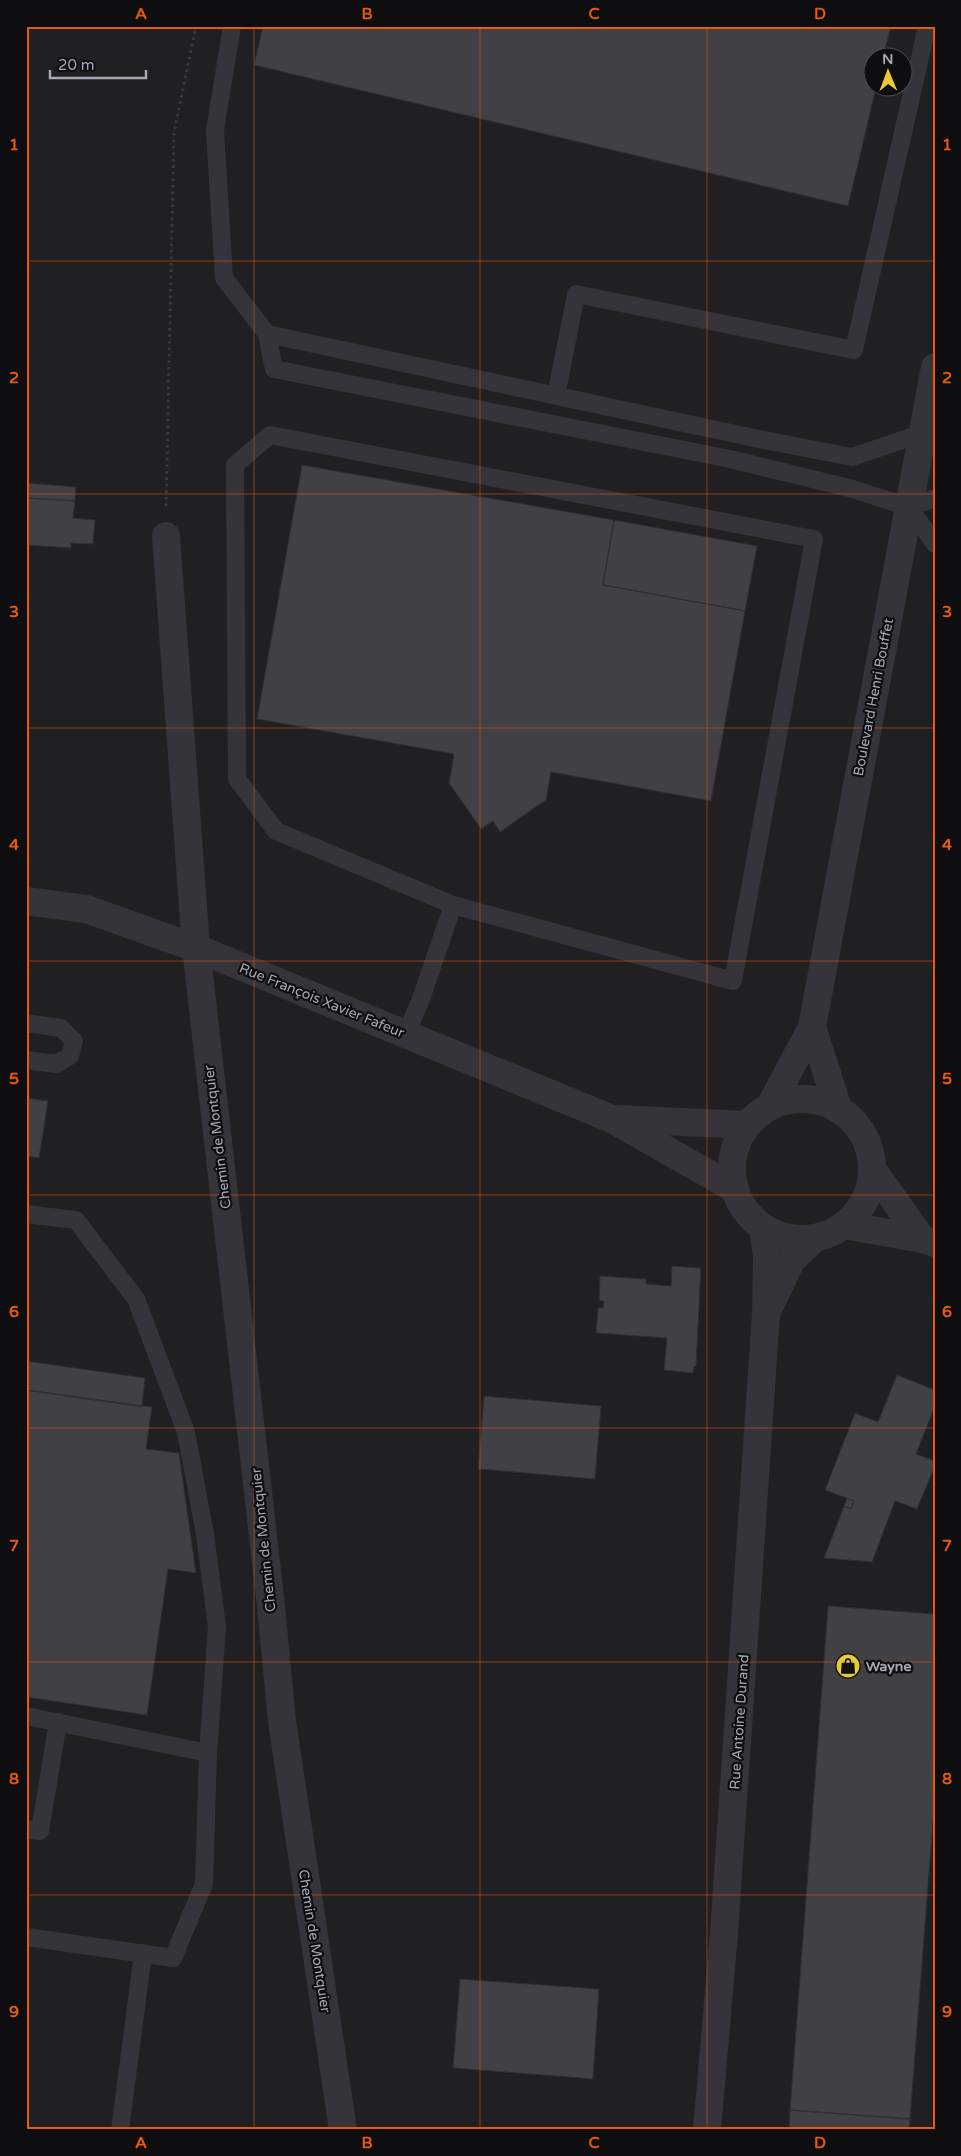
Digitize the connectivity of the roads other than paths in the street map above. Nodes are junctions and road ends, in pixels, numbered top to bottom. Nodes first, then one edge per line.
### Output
1 (232, 26) edge
2 (927, 26) edge
3 (267, 334) junction
4 (935, 367) edge
5 (556, 396) junction
6 (922, 434) junction
7 (935, 498) edge
8 (908, 507) junction
9 (166, 536) road end
10 (935, 544) edge
11 (26, 901) edge
12 (453, 905) junction
13 (196, 948) junction
14 (26, 1023) edge
15 (812, 1027) junction
16 (406, 1034) junction
17 (26, 1060) edge
18 (770, 1106) junction
19 (838, 1108) junction
20 (612, 1119) junction
21 (747, 1125) junction
22 (873, 1170) junction
23 (735, 1189) junction
24 (26, 1214) edge
25 (844, 1226) junction
26 (763, 1227) junction
27 (815, 1238) junction
28 (928, 1241) edge
29 (766, 1314) junction
30 (26, 1716) edge
31 (58, 1722) junction
32 (208, 1753) junction
33 (26, 1829) edge
34 (26, 1937) edge
35 (142, 1953) junction
36 (120, 2130) edge
37 (343, 2130) edge
38 (707, 2130) edge

1 - 3 lane
2 - 5 lane
3 - 5 lane
3 - 8 lane
4 - 6 street, Boulevard Henri Bouffet
5 - 6 lane
6 - 8 street, Boulevard Henri Bouffet
7 - 8 lane
8 - 10 lane
8 - 15 street, Boulevard Henri Bouffet
9 - 13 street, Chemin de Montquier
11 - 13 street, Rue François Xavier Fafeur
12 - 12 lane
12 - 16 lane
13 - 16 street, Rue François Xavier Fafeur
13 - 37 street, Chemin de Montquier
14 - 17 lane
15 - 18 street, Boulevard Henri Bouffet
15 - 19 street, Boulevard Henri Bouffet
16 - 20 street, Rue François Xavier Fafeur
18 - 19 street
18 - 21 street
19 - 22 street
20 - 21 street, Rue François Xavier Fafeur
20 - 23 street, Rue François Xavier Fafeur
21 - 23 street
22 - 25 street
22 - 28 street
23 - 26 street
24 - 32 lane
25 - 27 street
25 - 28 street
26 - 27 street
26 - 29 street, Rue Antoine Durand
27 - 29 street
29 - 38 street, Rue Antoine Durand
30 - 31 lane
31 - 32 lane
31 - 33 lane
32 - 35 lane
34 - 35 lane
35 - 36 lane

